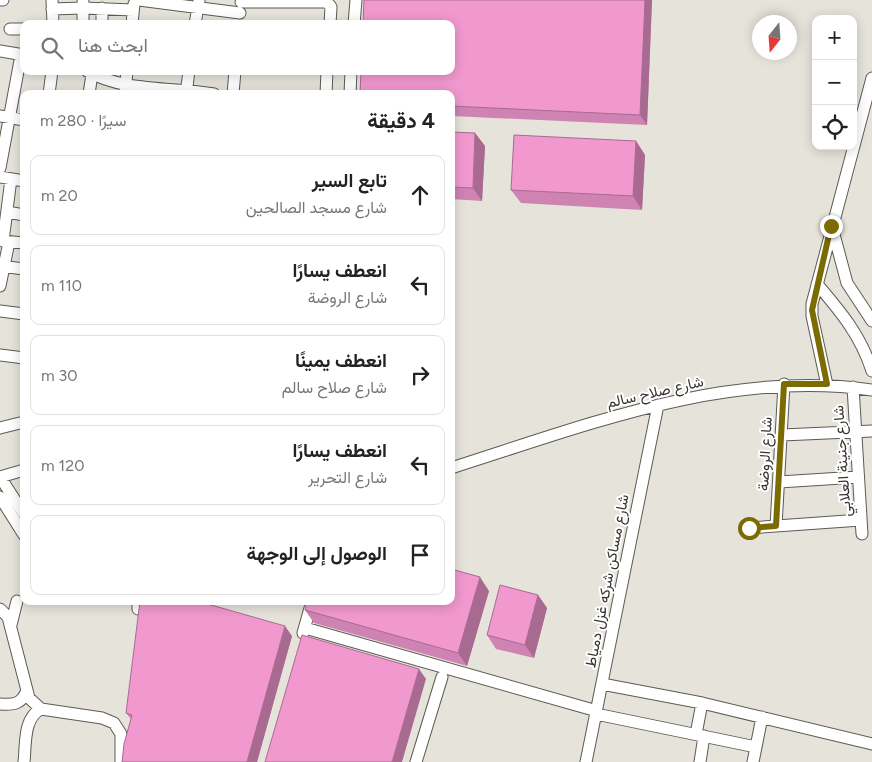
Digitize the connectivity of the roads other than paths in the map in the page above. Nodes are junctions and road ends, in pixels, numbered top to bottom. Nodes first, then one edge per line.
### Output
1 (356, 0) edge
2 (135, 3) edge
3 (83, 4) edge
4 (198, 4) edge
5 (52, 5) edge
6 (98, 5) edge
7 (240, 10) edge
8 (52, 20) edge
9 (83, 20) edge
10 (101, 20) edge
11 (133, 20) edge
12 (196, 20) edge
13 (330, 20) edge
14 (354, 20) edge
15 (10, 29) dead end
16 (20, 29) edge
17 (0, 51) edge
18 (20, 55) edge
19 (20, 62) edge
20 (51, 75) edge
21 (95, 75) edge
22 (97, 75) edge
23 (127, 75) edge
24 (188, 75) edge
25 (234, 75) edge
26 (327, 75) edge
27 (351, 75) edge
28 (872, 78) edge
29 (126, 89) edge
30 (50, 90) edge
31 (90, 90) edge
32 (156, 90) edge
33 (186, 90) edge
34 (233, 90) edge
35 (326, 90) edge
36 (350, 90) edge
37 (5, 117) edge
38 (20, 119) edge
39 (0, 168) edge
40 (6, 178) edge
41 (20, 180) edge
42 (7, 212) junction
43 (20, 214) edge
44 (831, 226) junction
45 (4, 241) edge
46 (20, 243) edge
47 (2, 266) edge
48 (20, 268) edge
49 (817, 284) junction
50 (0, 286) edge
51 (0, 311) edge
52 (20, 314) edge
53 (872, 321) edge
54 (0, 355) edge
55 (20, 358) edge
56 (872, 371) edge
57 (784, 384) junction
58 (827, 384) junction
59 (853, 387) junction
60 (872, 390) edge
61 (658, 405) junction
62 (20, 423) edge
63 (0, 428) edge
64 (872, 431) edge
65 (856, 432) junction
66 (782, 435) junction
67 (455, 467) edge
68 (20, 471) edge
69 (0, 477) edge
70 (858, 477) junction
71 (779, 482) junction
72 (0, 497) edge
73 (20, 508) edge
74 (861, 520) junction
75 (776, 526) junction
76 (749, 528) dead end
77 (20, 529) edge
78 (862, 534) dead end
79 (20, 600) edge
80 (311, 605) edge
81 (0, 607) edge
82 (11, 625) junction
83 (304, 628) junction
84 (299, 647) edge
85 (442, 677) dead end
86 (602, 684) junction
87 (26, 690) junction
88 (702, 703) junction
89 (5, 704) edge
90 (42, 709) junction
91 (596, 712) junction
92 (762, 717) junction
93 (29, 724) junction
94 (700, 735) junction
95 (872, 744) edge
96 (756, 747) junction
97 (24, 762) edge
98 (121, 762) edge
99 (416, 762) edge
100 (586, 762) edge
101 (703, 762) edge
102 (753, 762) edge

1 - 14 street
2 - 4 street
2 - 6 street
2 - 11 street
3 - 5 street
3 - 6 street
3 - 9 street
4 - 7 street
4 - 12 street
5 - 8 street
6 - 10 street
7 - 13 street
15 - 16 street
17 - 18 street
19 - 37 street
20 - 30 street
21 - 31 street
22 - 29 street
23 - 29 street
24 - 33 street
25 - 34 street
26 - 35 street
27 - 36 street
28 - 44 street
29 - 32 street
37 - 38 street
37 - 39 street
40 - 41 street
40 - 42 street
42 - 43 street
42 - 45 street
44 - 49 street
44 - 53 street
45 - 46 street
45 - 47 street
47 - 48 street
47 - 50 street
49 - 56 street
49 - 58 street
51 - 52 street
54 - 55 street
57 - 58 street, شارع صلاح سالم
57 - 61 street, شارع صلاح سالم
57 - 66 street, شارع الروضة
58 - 59 street, شارع صلاح سالم
59 - 60 street, شارع صلاح سالم
59 - 65 street, شارع جنينة العلابي
61 - 67 street, شارع صلاح سالم
61 - 86 street, شارع مساكن شركه غزل دمياط
62 - 63 street
64 - 65 street
65 - 66 street
65 - 70 street, شارع جنينة العلابي
66 - 71 street, شارع الروضة
68 - 69 street
69 - 73 street
70 - 71 street
70 - 74 street, شارع جنينة العلابي
71 - 75 street, شارع الروضة
72 - 77 street
74 - 75 street
74 - 78 street, شارع جنينة العلابي
75 - 76 street
79 - 81 street
79 - 82 street
80 - 83 street
81 - 82 street
82 - 87 street
83 - 84 street
83 - 91 street
85 - 99 street
86 - 88 street
86 - 91 street, شارع مساكن شركه غزل دمياط
87 - 89 street
87 - 90 street
88 - 92 street
88 - 94 street
89 - 93 street
90 - 93 street
90 - 98 street
91 - 94 street
91 - 100 street, شارع مساكن شركه غزل دمياط
92 - 95 street
92 - 96 street
93 - 97 street
94 - 96 street
94 - 101 street
96 - 102 street

